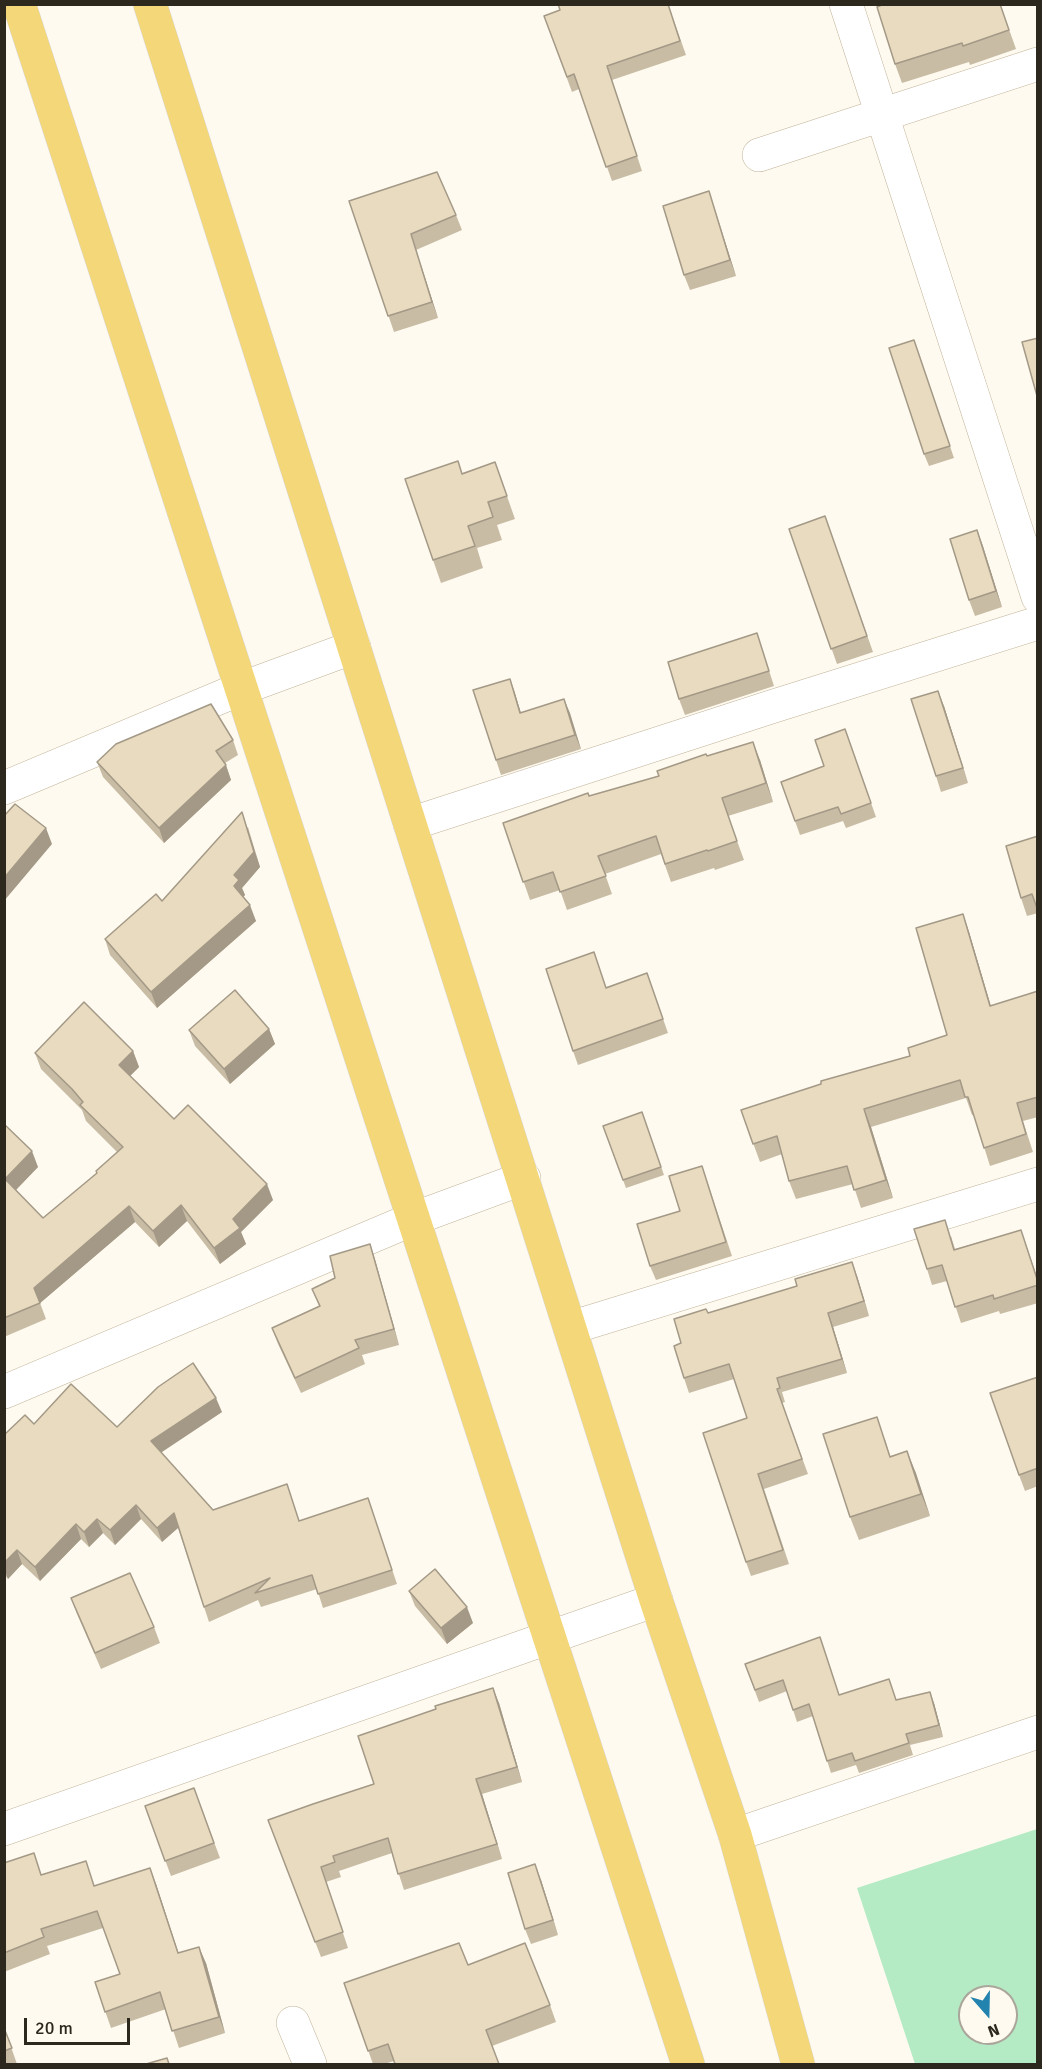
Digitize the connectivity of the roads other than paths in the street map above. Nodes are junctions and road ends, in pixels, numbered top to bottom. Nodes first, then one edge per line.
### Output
1 (19, 4) edge
2 (150, 4) edge
3 (846, 4) edge
4 (1038, 64) edge
5 (882, 115) junction
6 (759, 155) dead end
7 (1038, 597) edge
8 (1038, 622) edge
9 (354, 647) junction
10 (240, 688) junction
11 (4, 788) edge
12 (410, 825) junction
13 (524, 1178) junction
14 (1038, 1184) edge
15 (413, 1219) junction
16 (570, 1328) junction
17 (4, 1392) edge
18 (656, 1600) junction
19 (549, 1638) junction
20 (1038, 1732) edge
21 (4, 1829) edge
22 (735, 1835) junction
23 (293, 2023) dead end
24 (310, 2064) edge
25 (688, 2064) edge
26 (798, 2064) edge

1 - 10 main road
2 - 9 main road
3 - 5 street
4 - 5 street
5 - 6 street
5 - 7 street
8 - 12 street
9 - 10 street
9 - 12 main road
10 - 11 street
10 - 15 main road
12 - 13 main road
13 - 15 street
13 - 16 main road
14 - 16 street
15 - 17 street
15 - 19 main road
16 - 18 main road
18 - 19 street
18 - 22 main road
19 - 21 street
19 - 25 main road
20 - 22 street
22 - 26 main road
23 - 24 street

